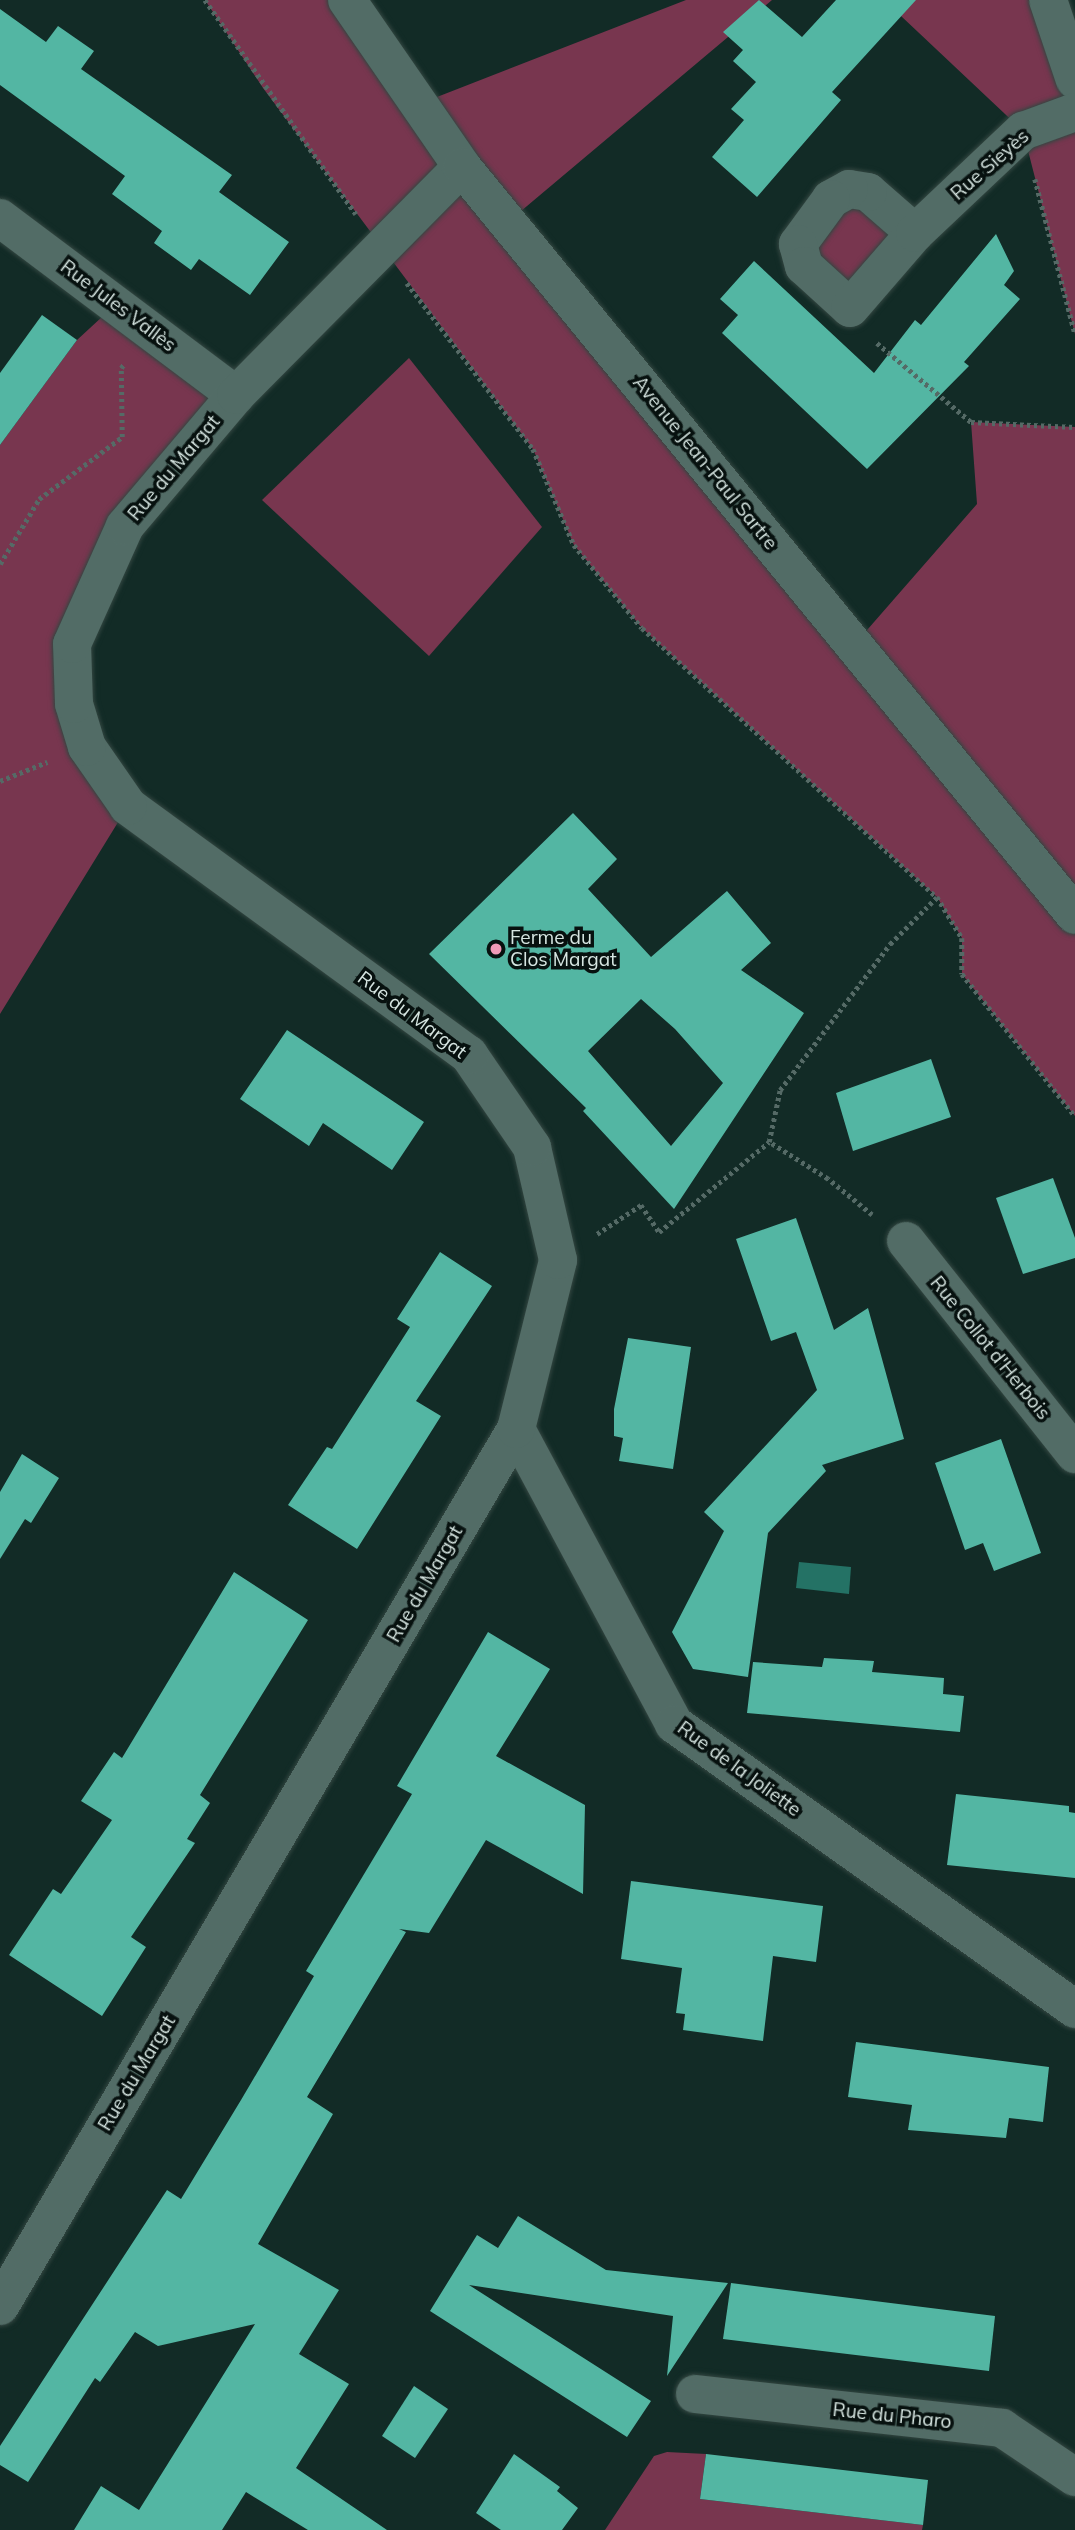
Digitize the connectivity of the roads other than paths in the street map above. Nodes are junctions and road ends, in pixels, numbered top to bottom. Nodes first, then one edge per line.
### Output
1 (347, 0) edge
2 (1048, 0) edge
3 (1075, 79) edge
4 (1075, 112) edge
5 (1023, 131) junction
6 (462, 167) junction
7 (0, 218) edge
8 (915, 233) junction
9 (236, 394) junction
10 (1075, 915) edge
11 (905, 1241) road end
12 (516, 1429) junction
13 (1075, 1454) edge
14 (1075, 2009) edge
15 (0, 2306) edge
16 (695, 2394) dead end
17 (1075, 2477) edge

1 - 6 street, Avenue Jean-Paul Sartre
2 - 3 street
3 - 5 street
4 - 5 street, Rue Sieyès
5 - 8 street, Rue Sieyès
6 - 9 street, Rue du Margat
6 - 10 street, Avenue Jean-Paul Sartre
7 - 9 street, Rue Jules Vallès
8 - 8 street, Rue Sieyès
9 - 12 street, Rue du Margat
11 - 13 street, Rue Collot d'Herbois
12 - 14 street, Rue de la Joliette
12 - 15 street, Rue du Margat
16 - 17 street, Rue du Pharo

